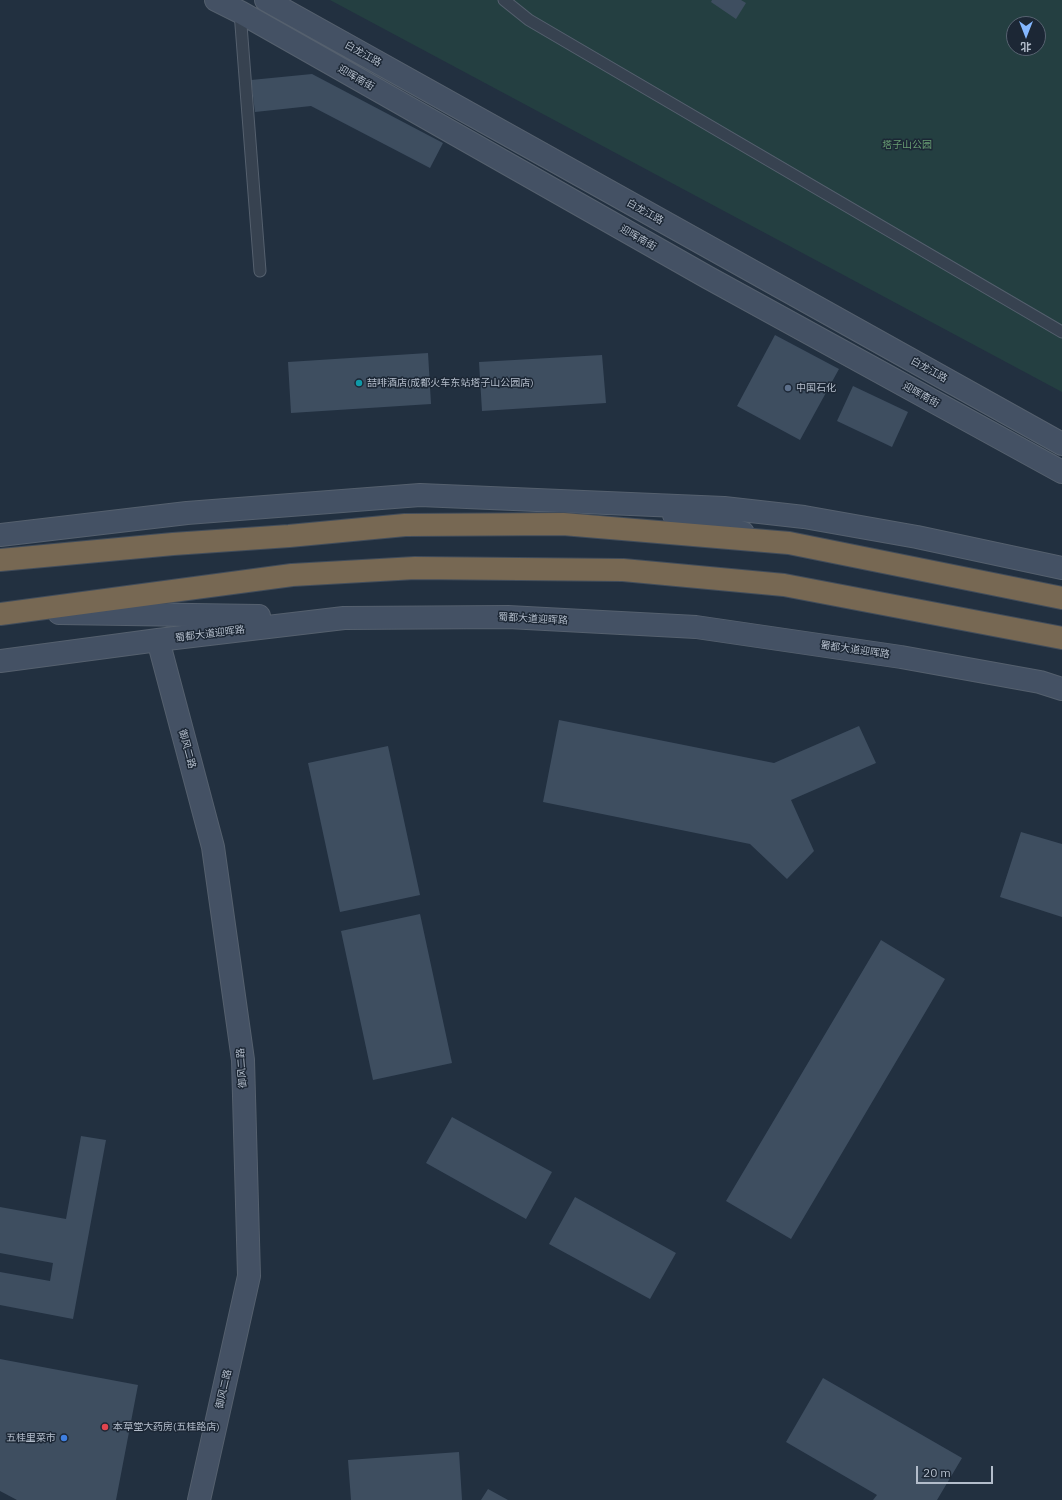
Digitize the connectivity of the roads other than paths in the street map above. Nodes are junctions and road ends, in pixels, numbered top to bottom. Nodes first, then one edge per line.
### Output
1 (216, 0) edge
2 (266, 0) edge
3 (504, 0) edge
4 (240, 12) junction
5 (260, 271) dead end
6 (1062, 332) edge
7 (1062, 444) edge
8 (1062, 472) edge
9 (629, 503) junction
10 (88, 525) junction
11 (0, 535) edge
12 (773, 541) junction
13 (0, 544) edge
14 (0, 560) edge
15 (1062, 568) edge
16 (1062, 598) edge
17 (8, 613) edge
18 (344, 618) junction
19 (1060, 638) edge
20 (158, 640) junction
21 (0, 661) edge
22 (1062, 689) edge
23 (199, 1500) edge

1 - 4 street, 迎晖南街
2 - 7 street, 白龙江路
3 - 6 lane
4 - 5 lane
4 - 8 street, 迎晖南街
9 - 10 street
9 - 12 street
9 - 15 street
10 - 11 street
10 - 13 street
12 - 14 highway
12 - 16 highway
17 - 18 street
17 - 19 highway
18 - 20 street, 蜀都大道迎晖路
18 - 22 street, 蜀都大道迎晖路
20 - 21 street, 蜀都大道迎晖路
20 - 23 street, 御风二路

